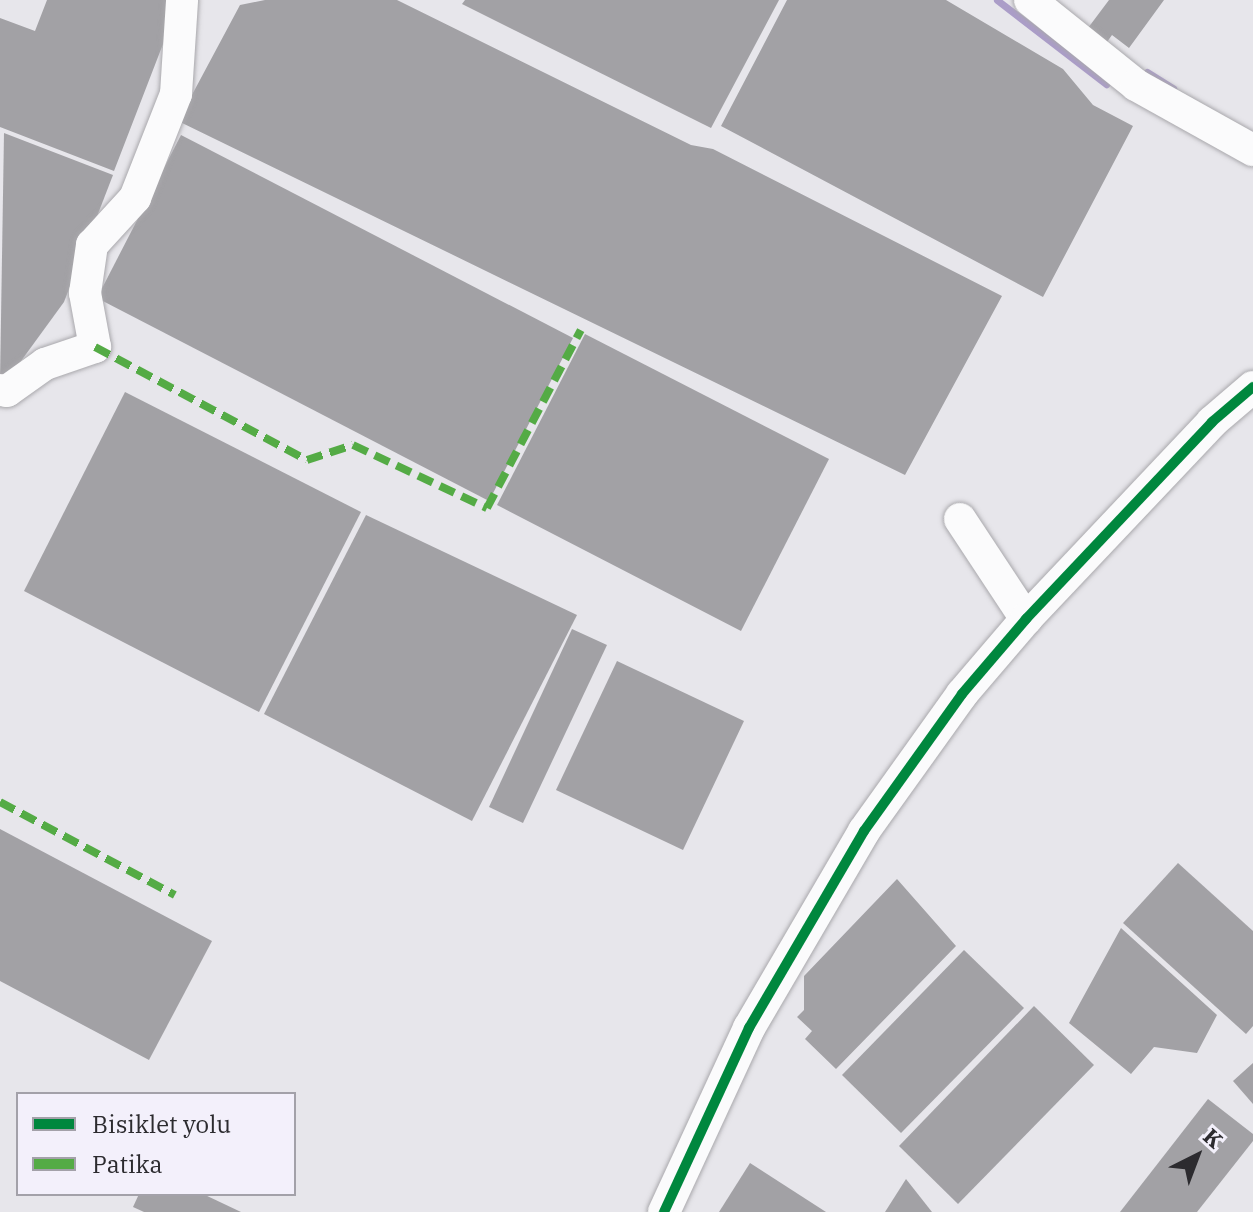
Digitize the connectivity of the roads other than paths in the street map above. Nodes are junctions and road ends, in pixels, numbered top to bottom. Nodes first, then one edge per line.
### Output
1 (182, 0) edge
2 (1030, 0) edge
3 (1253, 150) edge
4 (1253, 387) edge
5 (0, 390) edge
6 (960, 519) dead end
7 (1026, 619) junction
8 (664, 1212) edge

1 - 5 street
2 - 3 street
4 - 7 street
6 - 7 street
7 - 8 street

